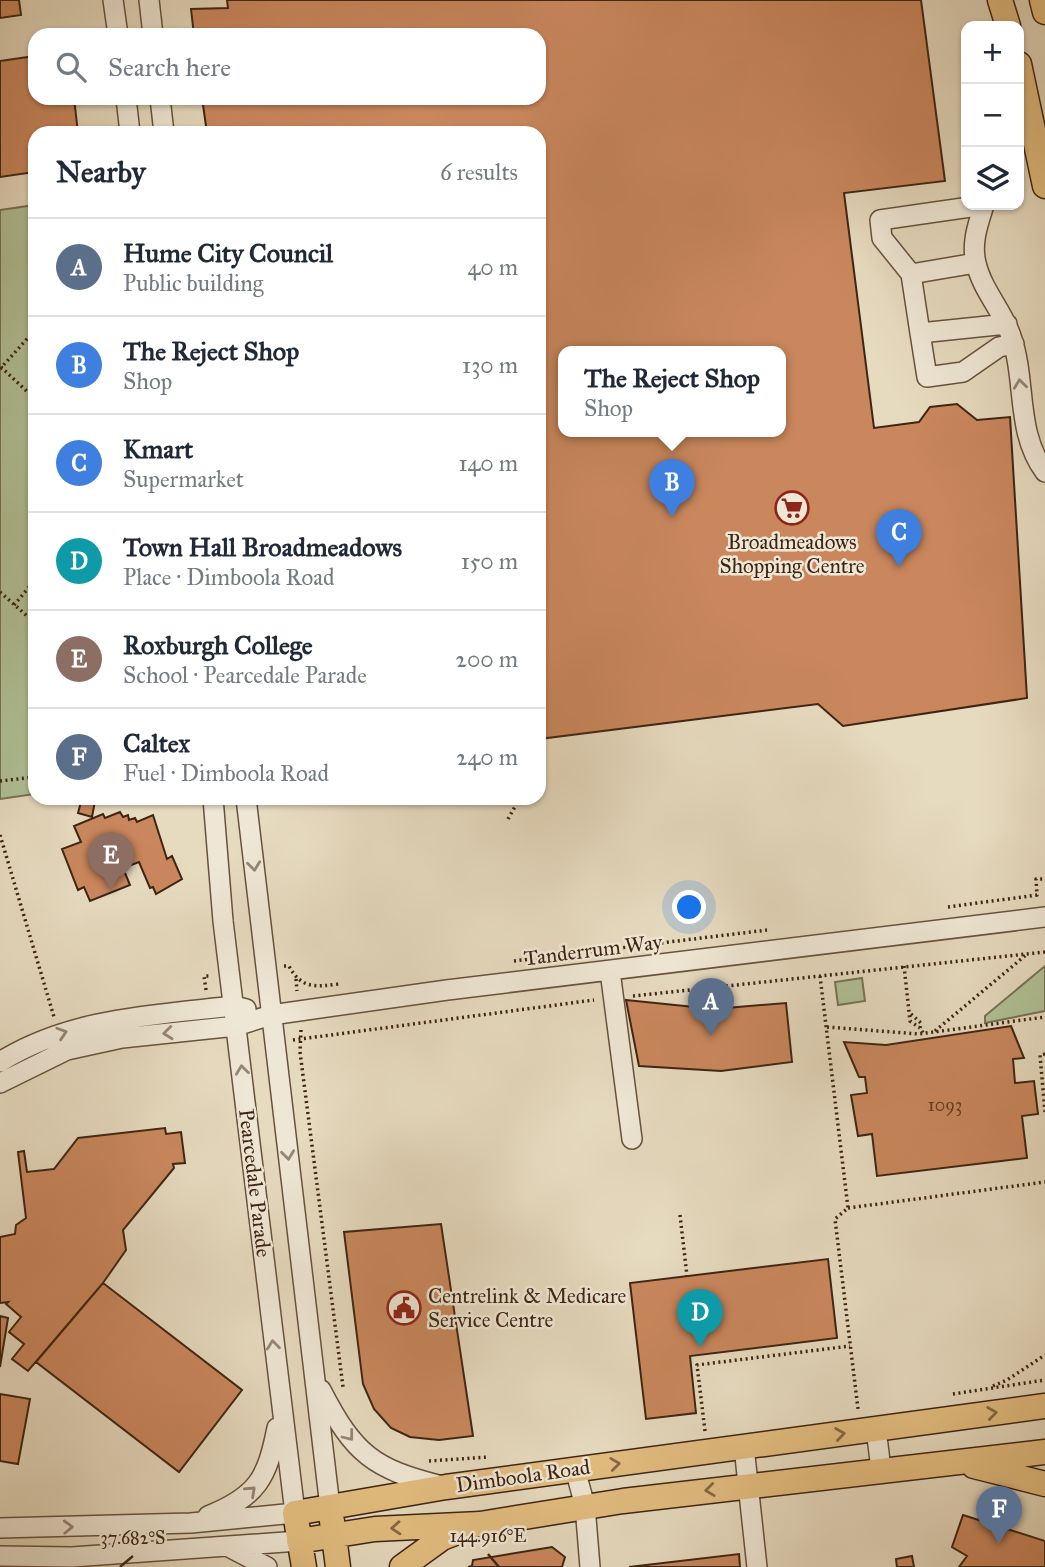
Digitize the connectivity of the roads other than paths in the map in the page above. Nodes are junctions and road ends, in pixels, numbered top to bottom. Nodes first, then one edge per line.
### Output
1 (113, 0) edge
2 (149, 0) edge
3 (1042, 0) edge
4 (1045, 12) edge
5 (117, 28) edge
6 (152, 28) edge
7 (1023, 84) edge
8 (127, 105) edge
9 (161, 105) edge
10 (129, 126) edge
11 (162, 126) edge
12 (1045, 186) edge
13 (961, 208) edge
14 (982, 210) edge
15 (976, 263) junction
16 (911, 274) junction
17 (1007, 324) junction
18 (920, 333) junction
19 (1014, 344) junction
20 (1045, 472) edge
21 (214, 805) edge
22 (247, 805) edge
23 (1045, 917) edge
24 (610, 971) junction
25 (271, 1015) junction
26 (235, 1016) junction
27 (0, 1062) edge
28 (0, 1083) edge
29 (632, 1139) dead end
30 (315, 1377) junction
31 (1045, 1406) edge
32 (281, 1413) junction
33 (871, 1419) junction
34 (744, 1447) junction
35 (1045, 1452) edge
36 (948, 1461) junction
37 (575, 1469) junction
38 (881, 1469) junction
39 (1045, 1483) edge
40 (749, 1485) junction
41 (446, 1486) junction
42 (585, 1506) junction
43 (330, 1507) junction
44 (295, 1513) junction
45 (191, 1522) junction
46 (480, 1524) junction
47 (0, 1528) edge
48 (25, 1529) junction
49 (335, 1535) junction
50 (299, 1541) junction
51 (227, 1546) junction
52 (0, 1556) edge
53 (26, 1557) junction
54 (133, 1560) edge
55 (267, 1567) edge
56 (304, 1567) edge
57 (338, 1567) edge
58 (402, 1567) edge
59 (590, 1567) edge
60 (757, 1567) edge

1 - 5 street
2 - 6 street
3 - 4 main road
7 - 12 main road
8 - 10 street
9 - 11 street
13 - 16 street
14 - 15 street
15 - 16 street
15 - 17 street
16 - 18 street
17 - 18 street
17 - 19 street
18 - 19 street
20 -> 19 street
21 - 26 street, Pearcedale Parade
22 -> 25 street, Pearcedale Parade
23 - 24 street, Tanderrum Way
24 - 25 street, Tanderrum Way
24 - 29 street
25 - 26 street, Tanderrum Way
25 -> 30 street, Pearcedale Parade
27 -> 26 street, Tanderrum Way
26 -> 28 street, Tanderrum Way
32 -> 26 street, Pearcedale Parade
30 -> 41 street
30 - 43 street, Pearcedale Parade
33 -> 31 main road, Dimboola Road
32 - 44 street, Pearcedale Parade
45 -> 32 street
34 -> 33 main road, Dimboola Road
33 - 38 street
37 -> 34 main road, Dimboola Road
34 - 40 street
35 - 36 main road, Dimboola Road
36 - 38 main road, Dimboola Road
36 - 39 main road
37 - 41 main road, Dimboola Road
37 - 42 street
38 - 40 main road, Dimboola Road
40 -> 42 main road, Dimboola Road
40 - 60 street
41 - 43 main road, Dimboola Road
42 - 46 main road, Dimboola Road
42 - 59 street
43 - 44 main road, Dimboola Road
43 - 49 main road, Pearcedale Parade
44 - 45 street, Dimboola Road
44 - 50 main road, Pearcedale Parade
48 -> 45 street, Dimboola Road
46 -> 49 main road, Dimboola Road
46 - 58 main road
47 - 48 street, Dimboola Road
48 - 53 street
49 - 50 main road, Dimboola Road
49 - 57 main road, Pearcedale Parade
50 - 51 street, Dimboola Road
50 - 56 main road, Pearcedale Parade
51 - 54 street, Dimboola Road
51 - 55 street
52 - 53 street, Dimboola Road
53 - 54 street, Dimboola Road

